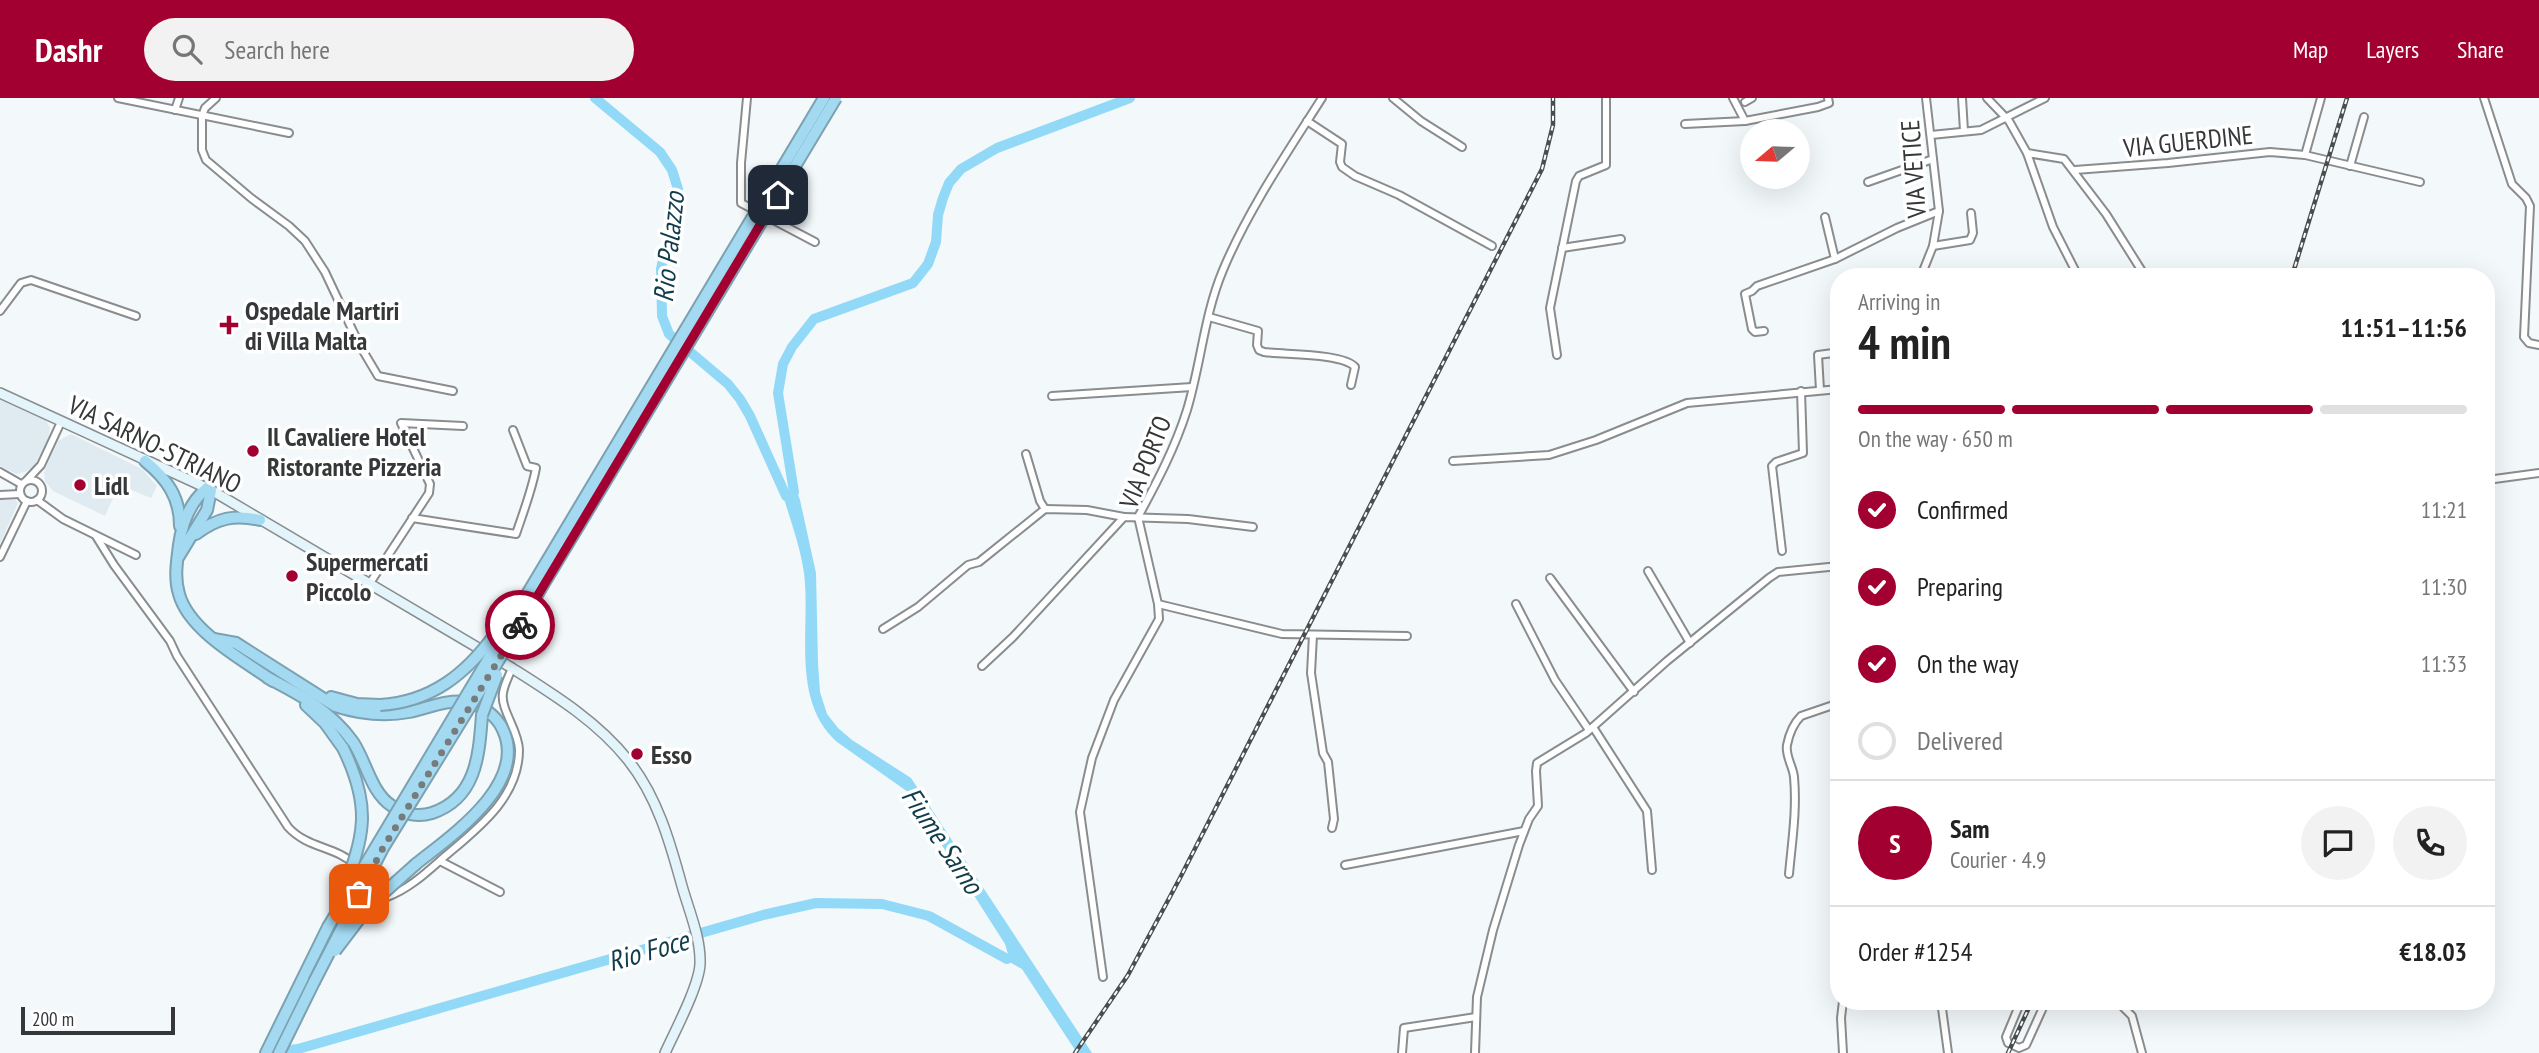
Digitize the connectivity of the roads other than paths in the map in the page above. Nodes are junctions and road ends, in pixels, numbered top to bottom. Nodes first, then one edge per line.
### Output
1 (118, 98) edge
2 (179, 98) edge
3 (216, 98) edge
4 (747, 98) edge
5 (824, 98) edge
6 (836, 98) edge
7 (1322, 98) edge
8 (1393, 98) edge
9 (1606, 98) edge
10 (1733, 98) edge
11 (1828, 98) edge
12 (1926, 98) edge
13 (1962, 98) edge
14 (1987, 98) edge
15 (2045, 98) edge
16 (2321, 98) edge
17 (2484, 98) edge
18 (136, 100) edge
19 (175, 110) junction
20 (202, 116) junction
21 (2364, 117) dead end
22 (2006, 118) junction
23 (1744, 119) edge
24 (1755, 119) edge
25 (1307, 121) junction
26 (1740, 121) edge
27 (1685, 124) dead end
28 (1964, 131) junction
29 (289, 133) dead end
30 (1931, 135) junction
31 (1462, 147) dead end
32 (2027, 153) junction
33 (2305, 155) junction
34 (1933, 159) junction
35 (2350, 166) junction
36 (2075, 170) junction
37 (1868, 182) dead end
38 (2420, 182) dead end
39 (1939, 211) junction
40 (1971, 214) dead end
41 (1825, 217) dead end
42 (1622, 239) dead end
43 (815, 242) dead end
44 (1492, 246) dead end
45 (1933, 246) junction
46 (1562, 248) junction
47 (1835, 259) junction
48 (1924, 268) edge
49 (2074, 268) edge
50 (2140, 268) edge
51 (0, 311) edge
52 (136, 316) dead end
53 (1209, 317) junction
54 (1763, 331) dead end
55 (2539, 345) edge
56 (1830, 353) edge
57 (1557, 355) dead end
58 (1351, 385) dead end
59 (1192, 387) junction
60 (1830, 389) edge
61 (1820, 390) junction
62 (453, 391) dead end
63 (1801, 391) junction
64 (0, 393) edge
65 (1052, 396) dead end
66 (61, 422) junction
67 (463, 426) dead end
68 (513, 430) dead end
69 (1026, 454) dead end
70 (145, 461) junction
71 (1453, 461) dead end
72 (41, 465) junction
73 (0, 472) edge
74 (2539, 473) edge
75 (2495, 479) edge
76 (24, 482) junction
77 (40, 485) junction
78 (209, 489) junction
79 (20, 494) junction
80 (0, 495) edge
81 (37, 500) junction
82 (27, 501) junction
83 (1045, 509) junction
84 (1124, 517) junction
85 (1138, 517) junction
86 (412, 519) junction
87 (260, 520) junction
88 (1253, 527) dead end
89 (96, 536) junction
90 (186, 537) junction
91 (1782, 551) dead end
92 (136, 555) dead end
93 (0, 557) edge
94 (1830, 567) edge
95 (1648, 571) dead end
96 (1550, 578) dead end
97 (370, 583) junction
98 (532, 584) junction
99 (1158, 604) junction
100 (1516, 604) dead end
101 (883, 629) dead end
102 (516, 632) junction
103 (1312, 635) junction
104 (1407, 636) dead end
105 (214, 639) junction
106 (1689, 643) junction
107 (982, 666) dead end
108 (512, 667) junction
109 (268, 678) junction
110 (306, 687) junction
111 (1634, 692) junction
112 (1830, 706) edge
113 (1591, 729) junction
114 (1332, 828) dead end
115 (1524, 831) junction
116 (440, 861) junction
117 (1345, 865) dead end
118 (1652, 870) dead end
119 (1789, 874) dead end
120 (500, 892) dead end
121 (328, 927) junction
122 (1103, 977) dead end
123 (314, 982) junction
124 (1842, 1010) edge
125 (1942, 1010) edge
126 (2017, 1010) edge
127 (2042, 1010) edge
128 (2126, 1010) edge
129 (1476, 1017) junction
130 (266, 1053) edge
131 (279, 1053) edge
132 (666, 1053) edge
133 (1402, 1053) edge
134 (1475, 1053) edge
135 (1843, 1053) edge
136 (1948, 1053) edge
137 (2142, 1053) edge

1 - 18 street
2 - 19 street
3 - 20 street
4 - 43 street
5 - 98 highway, bridge
6 - 102 highway, bridge
7 - 25 street, VIA PORTO
8 - 31 street
9 - 46 street
10 - 23 street
11 - 24 street
12 - 30 street, VIA VETICE
13 - 28 street
14 - 22 street
15 - 22 street
16 - 33 street
17 - 55 street
18 - 19 street
19 - 20 street
20 - 29 street
20 - 62 street
21 - 35 street
22 - 28 street
22 - 32 street
25 - 44 street
25 - 53 street, VIA PORTO
26 - 27 street
28 - 30 street
30 - 34 street, VIA VETICE
32 - 36 street
32 - 49 street
33 - 35 street, VIA GUERDINE
33 - 36 street, VIA GUERDINE
34 - 37 street
34 - 39 street, VIA VETICE
35 - 38 street, VIA GUERDINE
36 - 50 street
39 - 45 street, VIA VETICE
39 - 47 street
40 - 45 street
41 - 47 street
42 - 46 street
45 - 48 street, VIA VETICE
46 - 57 street
47 - 54 street
51 - 52 street
53 - 58 street
53 - 59 street, VIA PORTO
56 - 61 street
59 - 65 street
59 - 85 street, VIA PORTO
60 - 61 street
61 - 63 street
63 - 71 street
63 - 91 street
64 - 66 main road, VIA SARNO-STRIANO
66 - 70 main road, VIA SARNO-STRIANO
66 - 72 street
67 - 86 street
68 - 86 street
69 - 83 street
70 - 78 main road, VIA SARNO-STRIANO
70 - 90 highway
72 - 76 street
72 - 77 street
73 - 76 street
74 - 75 street
76 - 77 street
76 - 79 street
77 - 81 street
78 - 87 main road, VIA SARNO-STRIANO
78 - 90 highway
79 - 80 street
79 - 82 street
81 - 82 street
81 - 89 street
82 - 93 street
83 - 84 street
83 - 101 street
84 - 85 street
84 - 107 street
85 - 88 street
85 - 99 street, VIA PORTO
86 - 97 street
87 - 90 highway
87 - 97 main road, VIA SARNO-STRIANO
89 - 92 street
89 - 116 street
90 - 105 highway
94 - 106 street
95 - 106 street
96 - 111 street
97 - 108 main road, VIA SARNO-STRIANO
98 - 110 highway, bridge
98 - 121 highway, bridge
99 - 103 street
99 - 122 street, VIA PORTO
100 - 113 street
102 - 109 highway, bridge
102 - 123 highway, bridge
103 - 104 street
103 - 114 street
105 - 109 highway
105 - 110 highway
106 - 111 street
108 - 116 street
108 - 132 main road, VIA SARNO-STRIANO
109 - 121 highway, bridge
110 - 123 highway, bridge
111 - 113 street
112 - 119 street
113 - 115 street
113 - 118 street
115 - 117 street
115 - 129 street
116 - 120 street
121 - 130 highway
123 - 131 highway
124 - 135 street
125 - 136 street
126 - 127 street
128 - 137 street
129 - 133 street
129 - 134 street

